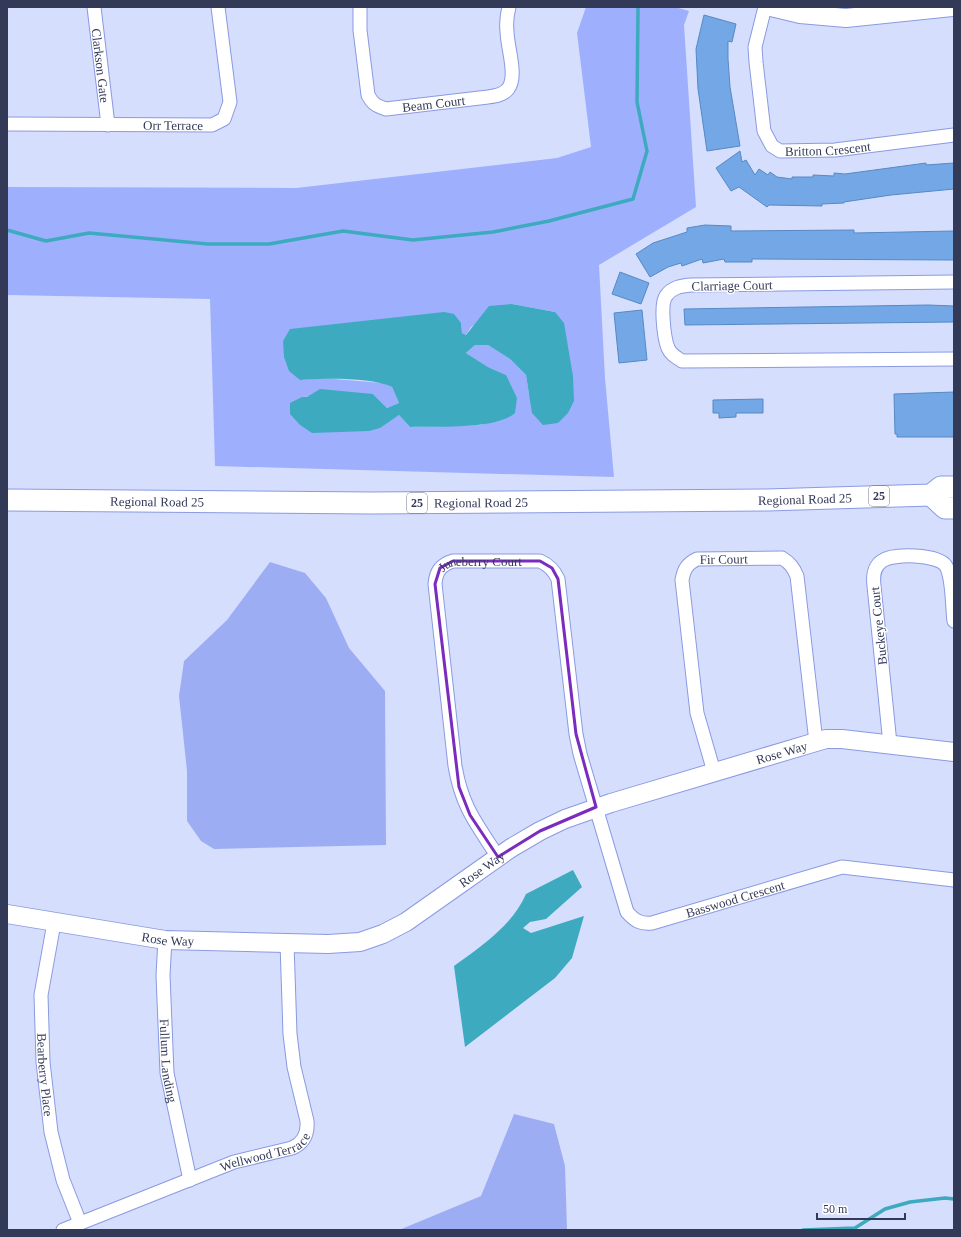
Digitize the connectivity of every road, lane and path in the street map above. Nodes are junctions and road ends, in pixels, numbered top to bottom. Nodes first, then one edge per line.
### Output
1 (94, 7) edge
2 (218, 7) edge
3 (360, 7) edge
4 (510, 7) edge
5 (765, 7) edge
6 (771, 7) edge
7 (952, 7) edge
8 (7, 124) edge
9 (108, 125) junction
10 (954, 135) edge
11 (954, 282) edge
12 (954, 358) edge
13 (954, 487) edge
14 (932, 495) junction
15 (7, 500) edge
16 (954, 508) edge
17 (954, 621) edge
18 (816, 742) junction
19 (890, 744) junction
20 (954, 752) edge
21 (714, 772) junction
22 (596, 808) junction
23 (498, 857) junction
24 (954, 880) edge
25 (7, 914) edge
26 (54, 923) junction
27 (165, 940) junction
28 (287, 943) junction
29 (190, 1180) junction
30 (80, 1223) junction
31 (63, 1230) edge

1 - 9 street, Clarkson Gate
2 - 9 street, Orr Terrace
3 - 4 street, Beam Court
5 - 10 street, Britton Crescent
6 - 7 street
8 - 9 street, Orr Terrace
11 - 12 street, Clarriage Court
13 - 14 main road, Regional Road 25 / 25
14 - 15 main road, Regional Road 25 / 25
14 - 16 main road
17 - 19 street, Buckeye Court
18 - 19 street, Rose Way
18 - 21 street, Rose Way
18 - 21 street, Fir Court
19 - 20 street, Rose Way
21 - 22 street, Rose Way
22 - 23 street, Rose Way
22 - 23 street, Juneberry Court
22 - 24 street, Basswood Crescent
23 - 28 street, Rose Way
25 - 26 street, Rose Way
26 - 27 street, Rose Way
26 - 30 street, Bearberry Place
27 - 28 street, Rose Way
27 - 29 street, Fullum Landing
28 - 29 street, Wellwood Terrace
29 - 30 street, Wellwood Terrace
30 - 31 street, Wellwood Terrace

